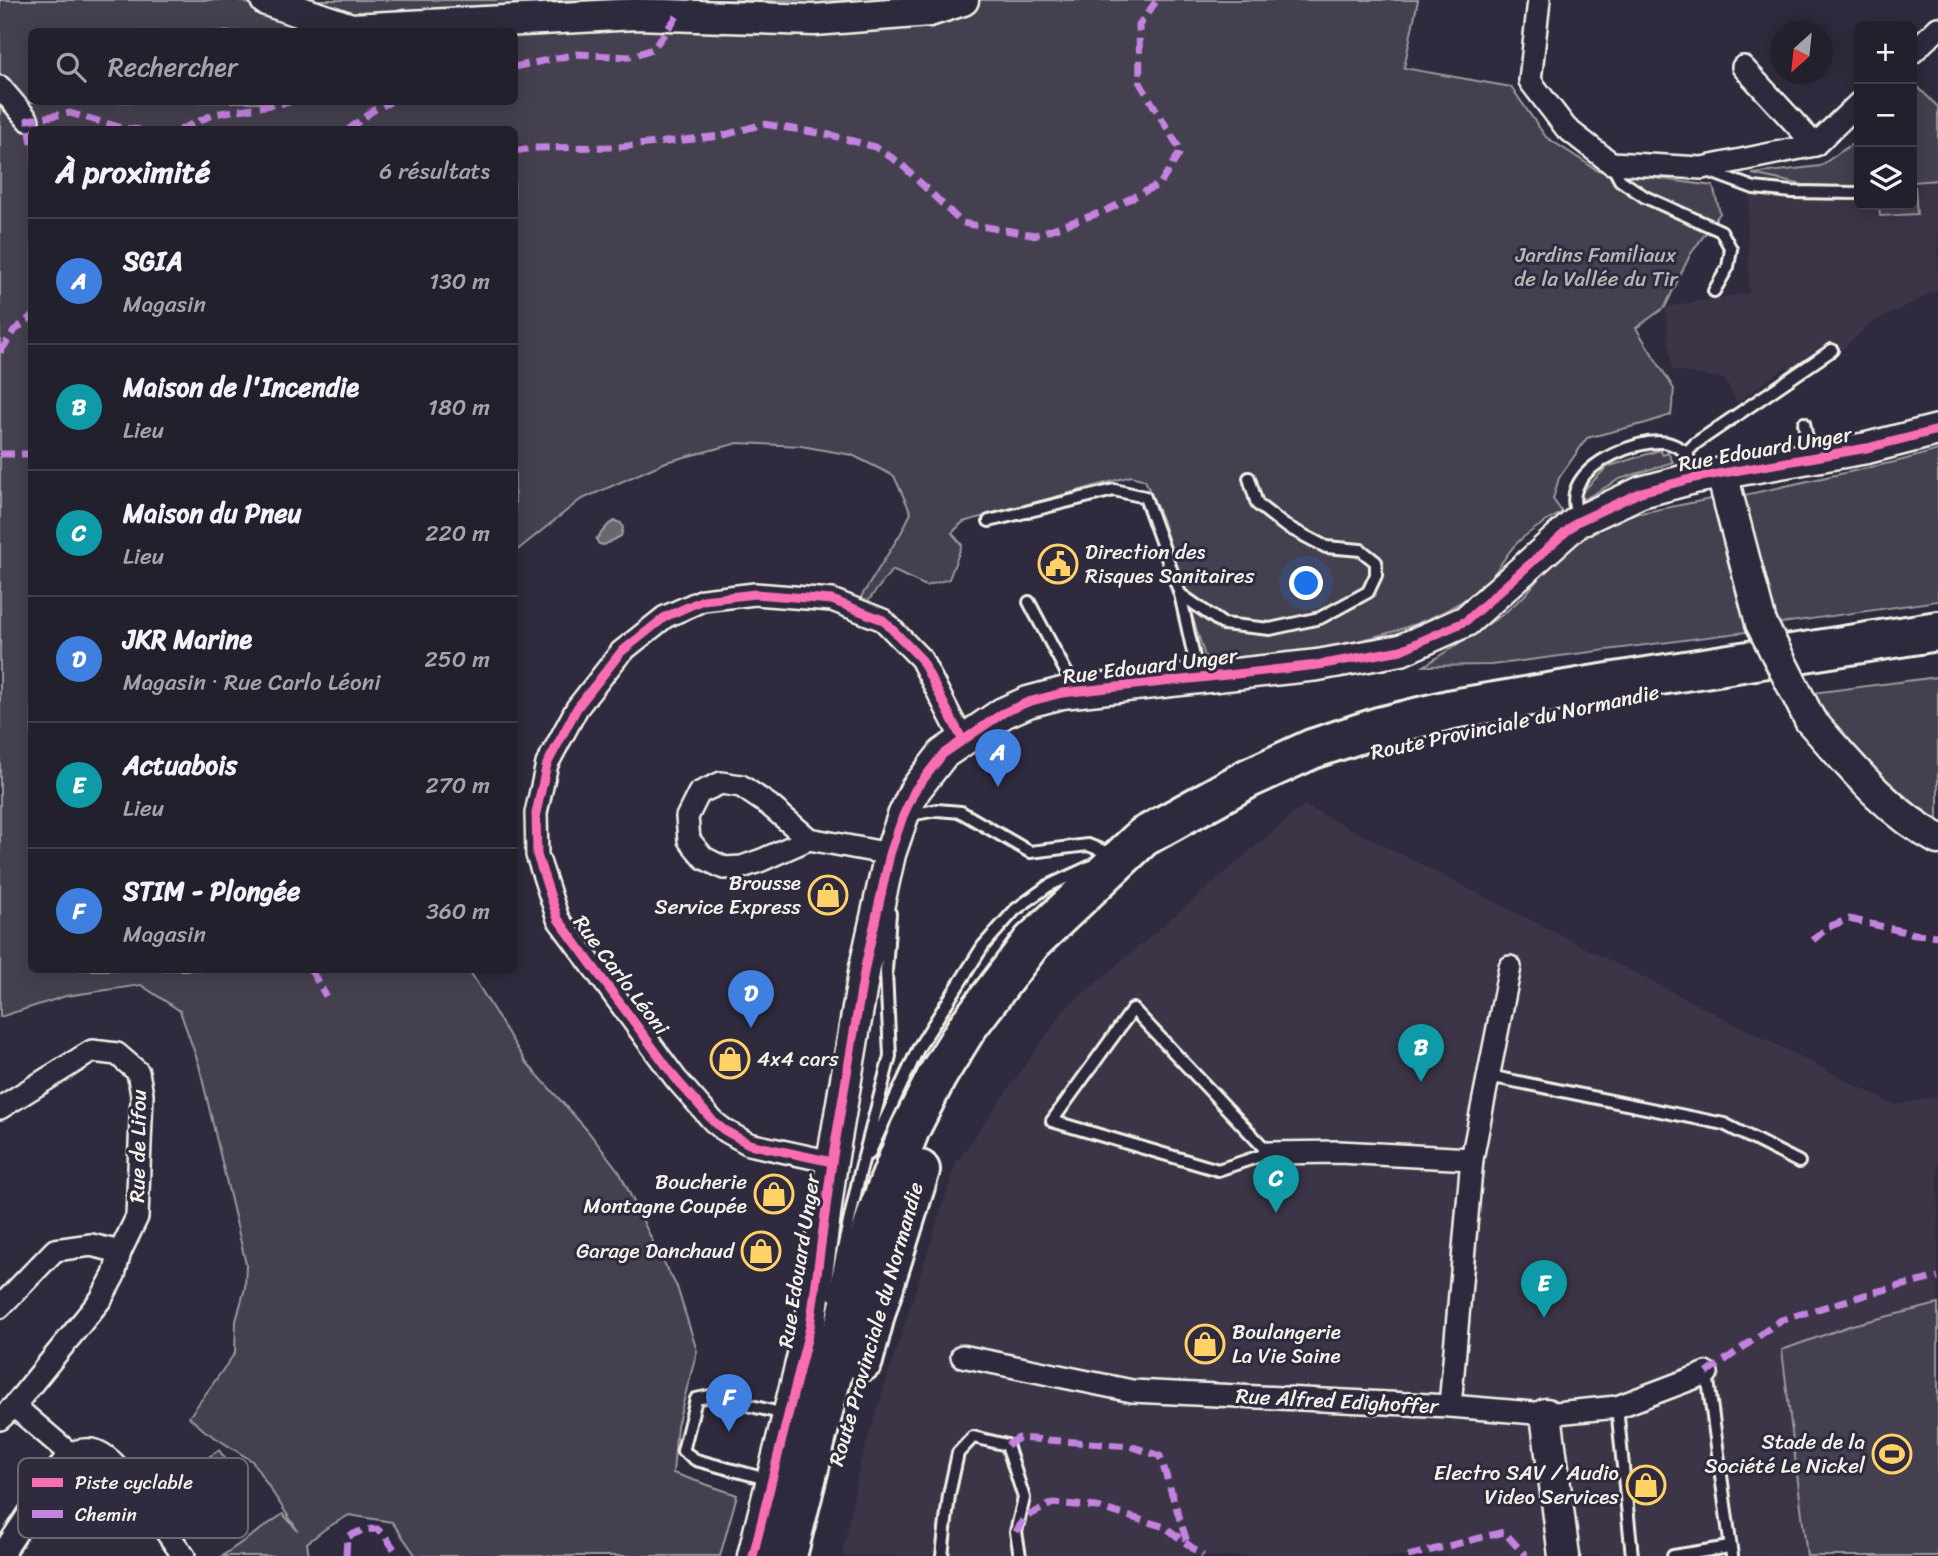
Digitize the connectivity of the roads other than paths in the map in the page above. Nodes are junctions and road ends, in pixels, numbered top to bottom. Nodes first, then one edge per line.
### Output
1 (266, 0) edge
2 (963, 0) edge
3 (1539, 0) edge
4 (636, 7) edge
5 (348, 28) edge
6 (364, 28) edge
7 (1938, 29) edge
8 (1917, 48) edge
9 (1743, 67) dead end
10 (0, 88) edge
11 (1854, 108) edge
12 (28, 120) dead end
13 (1815, 145) junction
14 (1611, 163) junction
15 (1699, 168) junction
16 (1854, 193) edge
17 (1714, 291) dead end
18 (1832, 350) dead end
19 (1804, 423) dead end
20 (1934, 439) edge
21 (1903, 451) dead end
22 (1810, 458) junction
23 (1707, 472) junction
24 (1249, 478) dead end
25 (989, 521) dead end
26 (1577, 522) junction
27 (1180, 594) junction
28 (1029, 602) dead end
29 (1938, 631) edge
30 (1938, 652) edge
31 (1198, 678) junction
32 (1077, 691) junction
33 (962, 740) junction
34 (908, 816) junction
35 (809, 839) junction
36 (1938, 839) edge
37 (1126, 850) junction
38 (890, 854) junction
39 (1510, 967) dead end
40 (1489, 1076) junction
41 (0, 1108) edge
42 (1269, 1153) junction
43 (1472, 1159) junction
44 (832, 1161) junction
45 (1799, 1163) dead end
46 (860, 1172) junction
47 (120, 1252) junction
48 (831, 1304) dead end
49 (0, 1307) edge
50 (962, 1356) dead end
51 (1707, 1373) joint
52 (1450, 1406) junction
53 (1617, 1407) junction
54 (7, 1413) edge
55 (1546, 1414) junction
56 (789, 1415) junction
57 (69, 1453) junction
58 (66, 1458) edge
59 (106, 1458) edge
60 (773, 1481) junction
61 (18, 1530) edge
62 (167, 1538) edge
63 (1731, 1551) edge
64 (177, 1553) edge
65 (1, 1556) edge
66 (753, 1556) edge
67 (787, 1556) edge
68 (813, 1556) edge
69 (942, 1556) edge
70 (1020, 1556) edge
71 (1564, 1556) edge
72 (1632, 1556) edge
73 (1673, 1556) edge

1 - 5 street
2 - 4 street
3 - 14 street
4 - 6 street
7 - 8 street
9 - 13 street
10 - 12 street
11 - 13 street
13 - 15 street
14 - 15 street
14 - 17 lane
15 - 16 lane
18 - 23 lane
19 - 22 lane
20 - 22 street, Rue Edouard Unger
21 - 23 lane
22 - 23 street, Rue Edouard Unger
23 - 26 street, Rue Edouard Unger
23 - 26 lane
23 - 34 lane
23 - 36 street, bridge
24 - 27 lane
25 - 27 lane
26 - 31 street, Rue Edouard Unger
27 - 31 lane
28 - 32 lane
29 - 37 highway, Route Provinciale du Normandie
30 - 68 highway, Route Provinciale du Normandie
31 - 32 street, Rue Edouard Unger
32 - 33 street, Rue Edouard Unger
33 - 34 street, Rue Edouard Unger
33 - 44 street, Rue Carlo Léoni
34 - 37 lane
34 - 38 street, Rue Edouard Unger
34 - 46 lane
35 - 35 street
35 - 38 street
37 - 46 lane
37 - 67 highway, Route Provinciale du Normandie
38 - 44 street, Rue Edouard Unger
39 - 40 street
40 - 43 street
40 - 45 lane
41 - 47 street, Rue de Lifou
42 - 42 lane
42 - 43 street
43 - 52 street
44 - 56 street, Rue Edouard Unger
46 - 48 lane
47 - 49 street
47 - 54 street, Rue de Lifou
50 - 52 street, Rue Alfred Edighoffer
51 - 53 street, Rue Alfred Edighoffer
51 - 63 lane
52 - 55 street, Rue Alfred Edighoffer
53 - 55 street, Rue Alfred Edighoffer
53 - 72 lane
54 - 57 street
55 - 71 street
56 - 60 street, Rue Edouard Unger
56 - 60 lane
57 - 58 street
57 - 59 street
60 - 66 street, Rue Edouard Unger
61 - 65 street
62 - 64 street
63 - 73 lane
69 - 70 lane

